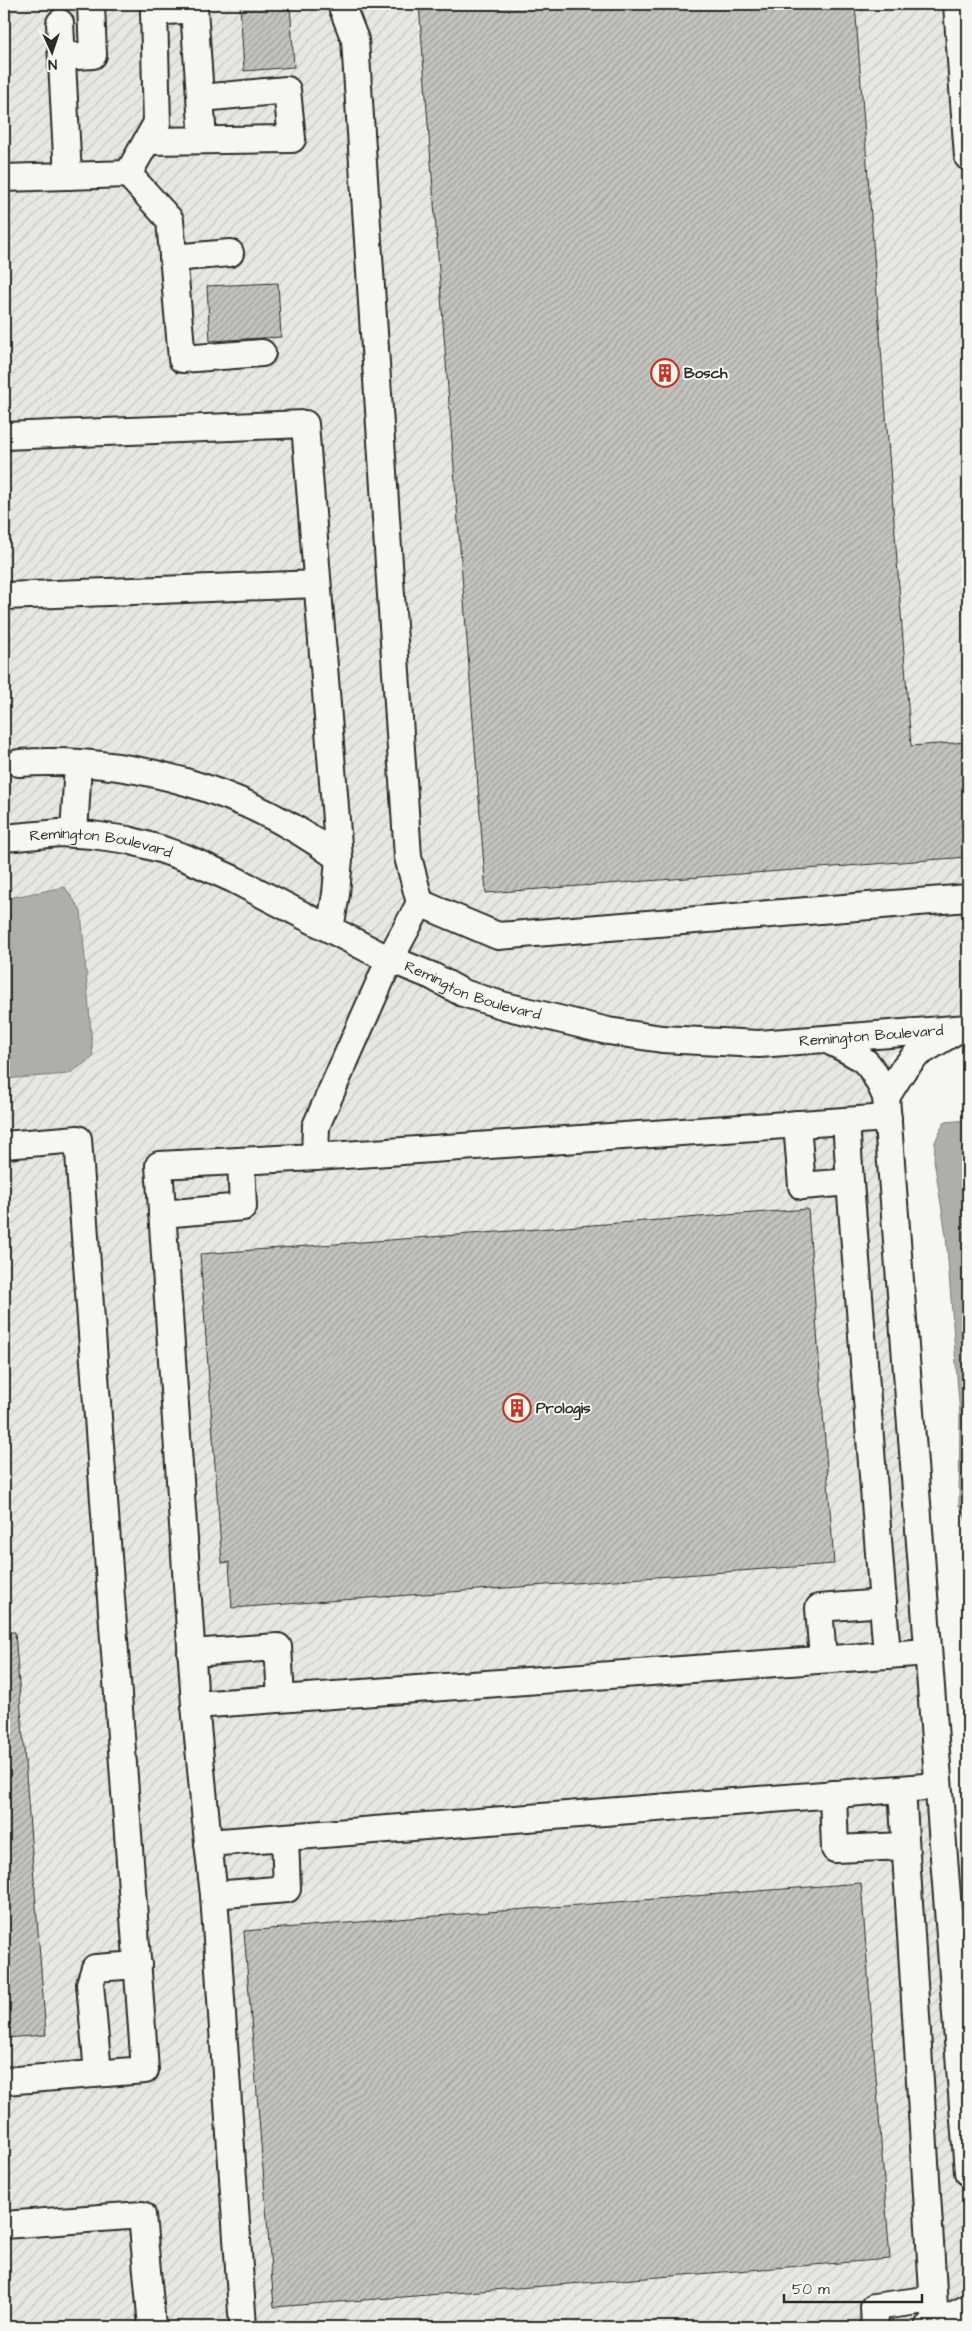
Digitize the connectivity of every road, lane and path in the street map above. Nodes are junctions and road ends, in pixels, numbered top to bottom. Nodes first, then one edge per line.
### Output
1 (91, 4) edge
2 (341, 4) edge
3 (957, 4) edge
4 (60, 23) dead end
5 (62, 57) junction
6 (201, 98) junction
7 (203, 140) junction
8 (147, 141) junction
9 (968, 157) edge
10 (128, 174) junction
11 (68, 176) junction
12 (4, 178) edge
13 (230, 253) dead end
14 (174, 258) junction
15 (262, 353) dead end
16 (4, 436) edge
17 (317, 584) junction
18 (4, 596) edge
19 (19, 763) dead end
20 (78, 764) junction
21 (74, 834) junction
22 (4, 838) edge
23 (339, 858) junction
24 (968, 898) edge
25 (420, 903) junction
26 (330, 929) junction
27 (390, 959) junction
28 (964, 1029) edge
29 (827, 1040) junction
30 (887, 1108) junction
31 (846, 1121) junction
32 (798, 1124) junction
33 (4, 1144) edge
34 (315, 1157) junction
35 (241, 1161) junction
36 (850, 1182) junction
37 (162, 1214) junction
38 (883, 1603) junction
39 (928, 1652) junction
40 (191, 1653) junction
41 (887, 1655) junction
42 (823, 1659) junction
43 (281, 1698) junction
44 (195, 1706) junction
45 (938, 1786) junction
46 (902, 1789) junction
47 (832, 1794) junction
48 (285, 1838) junction
49 (208, 1843) junction
50 (905, 1846) junction
51 (214, 1895) junction
52 (138, 1964) junction
53 (98, 2073) junction
54 (4, 2081) edge
55 (968, 2172) edge
56 (4, 2225) edge
57 (968, 2308) edge
58 (932, 2317) edge
59 (152, 2327) edge
60 (243, 2327) edge
61 (875, 2327) edge

1 - 5 street
2 - 25 street
3 - 9 street
4 - 5 street
5 - 11 street
6 - 7 street
6 - 7 street
6 - 8 street
7 - 8 street
8 - 10 street
10 - 11 street
10 - 14 street
11 - 12 street
13 - 14 street
14 - 15 street
16 - 17 street
17 - 18 street
17 - 23 street
19 - 20 street
20 - 21 street
20 - 23 street
21 - 22 street, Remington Boulevard
21 - 26 street, Remington Boulevard
23 - 26 street
24 - 25 street
25 - 27 street
26 - 27 street, Remington Boulevard
27 - 29 street, Remington Boulevard
27 - 34 street
28 - 29 street, Remington Boulevard
28 - 30 street
29 - 30 street
30 - 31 street
30 - 39 street
31 - 32 street
31 - 36 street
32 - 34 street
32 - 36 street
33 - 52 street
34 - 35 street
35 - 37 street
35 - 37 street
36 - 38 street
37 - 40 street
38 - 41 street
38 - 42 street
39 - 41 street
39 - 45 street
40 - 43 street
40 - 44 street
41 - 42 street
42 - 43 street
43 - 44 street
44 - 49 street
45 - 46 street
45 - 55 street
46 - 47 street
46 - 50 street
47 - 48 street
47 - 50 street
48 - 49 street
48 - 51 street
49 - 51 street
50 - 58 street
51 - 60 street
52 - 53 street
52 - 53 street
53 - 54 street
56 - 59 street
57 - 58 street
58 - 61 street

